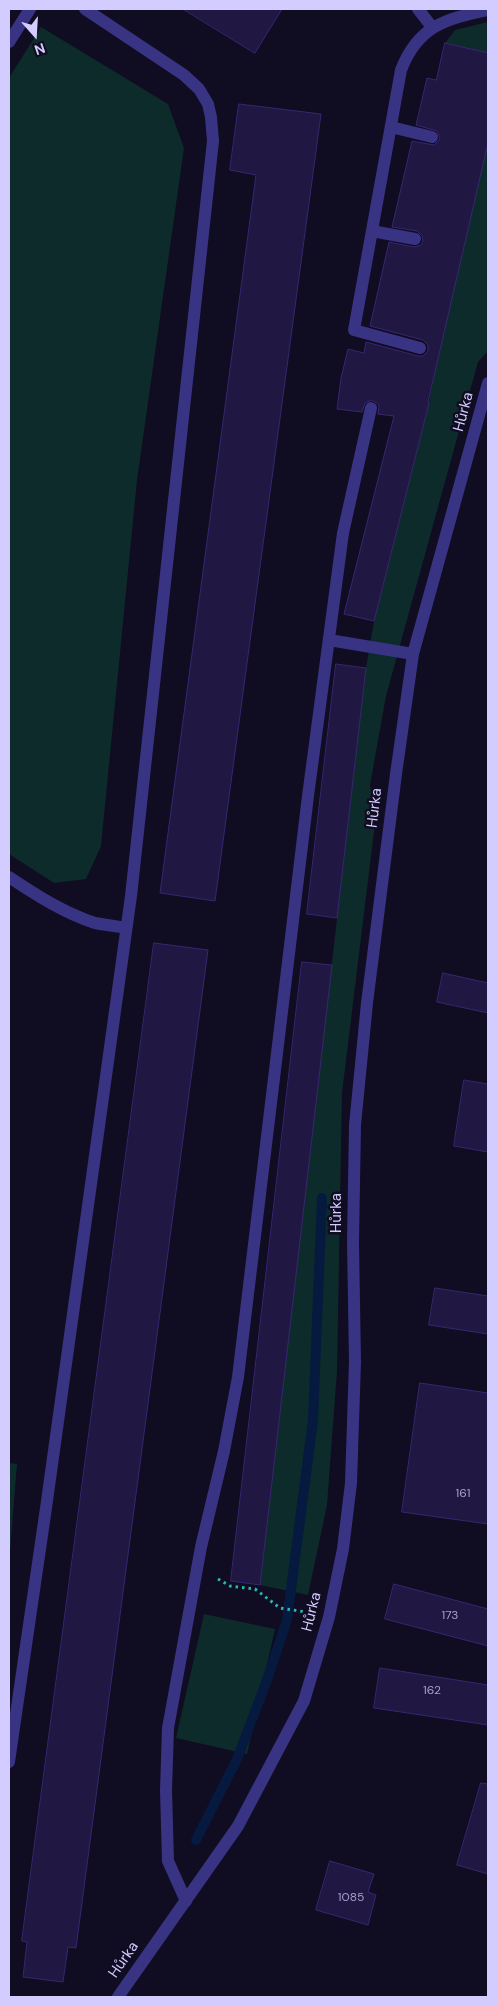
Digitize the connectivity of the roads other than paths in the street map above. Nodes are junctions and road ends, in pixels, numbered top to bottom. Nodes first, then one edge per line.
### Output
1 (30, 9) edge
2 (85, 9) edge
3 (418, 9) edge
4 (488, 10) edge
5 (432, 27) junction
6 (9, 42) edge
7 (391, 127) junction
8 (432, 137) dead end
9 (372, 231) junction
10 (415, 239) dead end
11 (420, 348) dead end
12 (488, 383) edge
13 (371, 408) dead end
14 (329, 640) junction
15 (413, 654) junction
16 (9, 877) edge
17 (126, 928) junction
18 (9, 1762) edge
19 (186, 1901) junction
20 (118, 1997) edge

1 - 6 street
2 - 17 street
3 - 5 street
4 - 5 street
5 - 7 street
7 - 8 street
7 - 9 street
9 - 10 street
9 - 11 street
12 - 15 street, Hůrka
13 - 14 street
14 - 15 street
14 - 19 street
15 - 19 street, Hůrka
16 - 17 street
17 - 18 street
19 - 20 street, Hůrka

